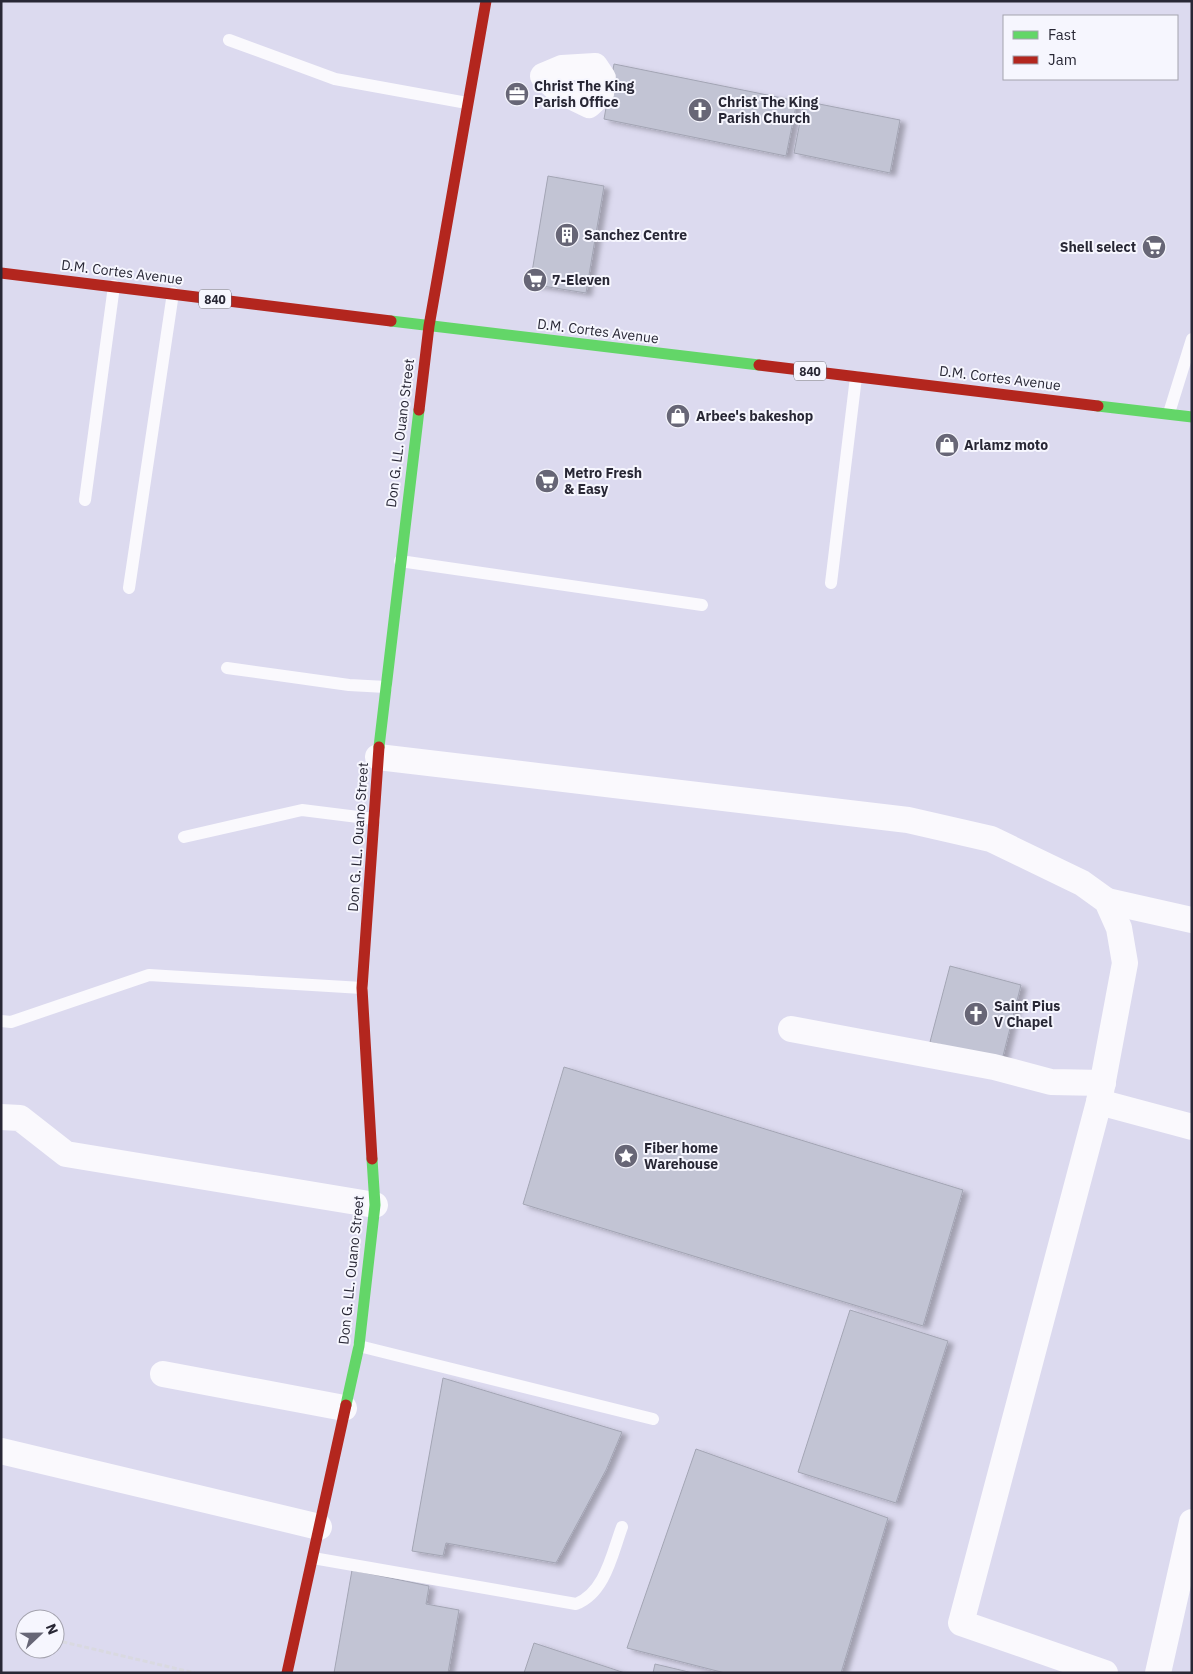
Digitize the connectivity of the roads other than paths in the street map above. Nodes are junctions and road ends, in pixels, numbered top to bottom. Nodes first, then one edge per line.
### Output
1 (486, 1) edge
2 (229, 40) dead end
3 (467, 103) junction
4 (1, 273) edge
5 (114, 286) junction
6 (172, 294) junction
7 (429, 326) junction
8 (1192, 339) edge
9 (856, 377) junction
10 (1169, 413) junction
11 (1192, 417) edge
12 (85, 500) dead end
13 (400, 561) junction
14 (831, 583) dead end
15 (129, 588) dead end
16 (702, 605) dead end
17 (227, 668) dead end
18 (386, 687) junction
19 (378, 757) junction
20 (374, 819) junction
21 (184, 837) dead end
22 (1107, 901) junction
23 (1192, 920) edge
24 (362, 988) junction
25 (1, 1021) edge
26 (791, 1029) dead end
27 (1101, 1093) junction
28 (1, 1117) edge
29 (1192, 1127) edge
30 (375, 1205) junction
31 (359, 1346) junction
32 (163, 1374) dead end
33 (344, 1408) junction
34 (653, 1419) dead end
35 (1, 1451) edge
36 (1192, 1522) edge
37 (622, 1527) dead end
38 (319, 1528) junction
39 (313, 1558) junction
40 (287, 1673) edge
41 (1105, 1673) edge
42 (1158, 1673) edge

1 - 3 main road, Don G. LL. Ouano Street
2 - 3 lane
3 - 7 main road, Don G. LL. Ouano Street
4 - 5 main road, D.M. Cortes Avenue / 840
5 - 6 main road, D.M. Cortes Avenue / 840
5 - 12 lane
6 - 7 main road, D.M. Cortes Avenue / 840
6 - 15 lane
7 - 9 main road, D.M. Cortes Avenue / 840
7 - 13 main road, Don G. LL. Ouano Street
8 - 10 lane
9 - 10 main road, D.M. Cortes Avenue / 840
9 - 14 lane
10 - 11 main road, D.M. Cortes Avenue / 840
13 - 16 lane
13 - 18 main road, Don G. LL. Ouano Street
17 - 18 lane
18 - 19 main road, Don G. LL. Ouano Street
19 - 20 main road, Don G. LL. Ouano Street
19 - 22 street
20 - 21 lane
20 - 24 main road, Don G. LL. Ouano Street
22 - 23 street
22 - 27 street
24 - 25 lane
24 - 30 main road, Don G. LL. Ouano Street
26 - 27 street
27 - 29 street
27 - 41 street
28 - 30 street
30 - 31 main road, Don G. LL. Ouano Street
31 - 33 main road, Don G. LL. Ouano Street
31 - 34 lane
32 - 33 street
33 - 38 main road, Don G. LL. Ouano Street
35 - 38 street
36 - 42 street
37 - 39 lane
38 - 39 main road, Don G. LL. Ouano Street
39 - 40 main road, Don G. LL. Ouano Street

